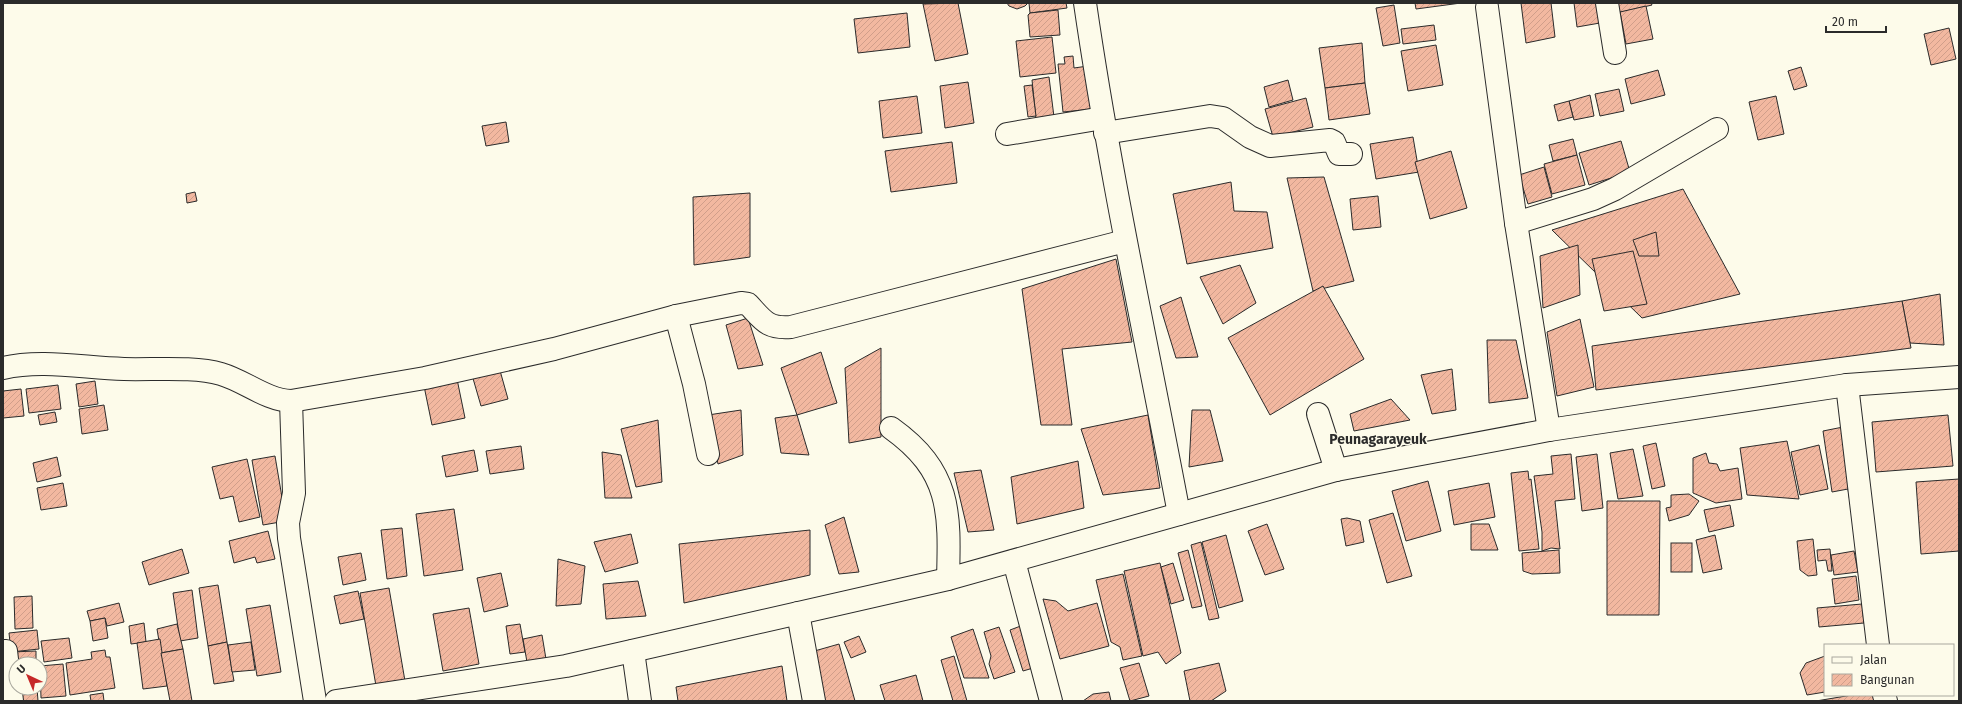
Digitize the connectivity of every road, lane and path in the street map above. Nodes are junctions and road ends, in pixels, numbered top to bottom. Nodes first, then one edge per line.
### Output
1 (1085, 3) edge
2 (1607, 3) edge
3 (1487, 7) dead end
4 (1615, 53) dead end
5 (1114, 127) junction
6 (1717, 129) dead end
7 (1007, 134) dead end
8 (1351, 154) dead end
9 (1516, 223) junction
10 (1125, 241) junction
11 (676, 316) junction
12 (3, 368) edge
13 (1959, 377) edge
14 (1847, 385) junction
15 (291, 401) junction
16 (1318, 414) dead end
17 (891, 428) dead end
18 (1549, 430) junction
19 (708, 454) dead end
20 (1336, 470) junction
21 (1179, 514) junction
22 (1014, 562) junction
23 (948, 579) junction
24 (798, 613) junction
25 (1878, 644) edge
26 (633, 650) junction
27 (6, 651) dead end
28 (12, 701) edge
29 (315, 701) edge
30 (336, 701) edge
31 (640, 701) edge
32 (814, 701) edge
33 (1051, 701) edge

1 - 5 main road
2 - 4 main road
3 - 9 main road
5 - 7 main road
5 - 8 main road
5 - 10 main road
6 - 9 main road
9 - 18 main road
10 - 11 main road
10 - 21 main road
11 - 15 main road
11 - 19 main road
12 - 15 main road
13 - 14 main road
14 - 18 main road
14 - 25 main road
15 - 29 main road
16 - 20 main road
17 - 23 main road
18 - 20 main road
20 - 21 main road
21 - 22 main road
22 - 23 main road
22 - 33 main road
23 - 24 main road
24 - 26 main road
24 - 32 main road
26 - 30 main road
26 - 31 main road
27 - 28 main road

